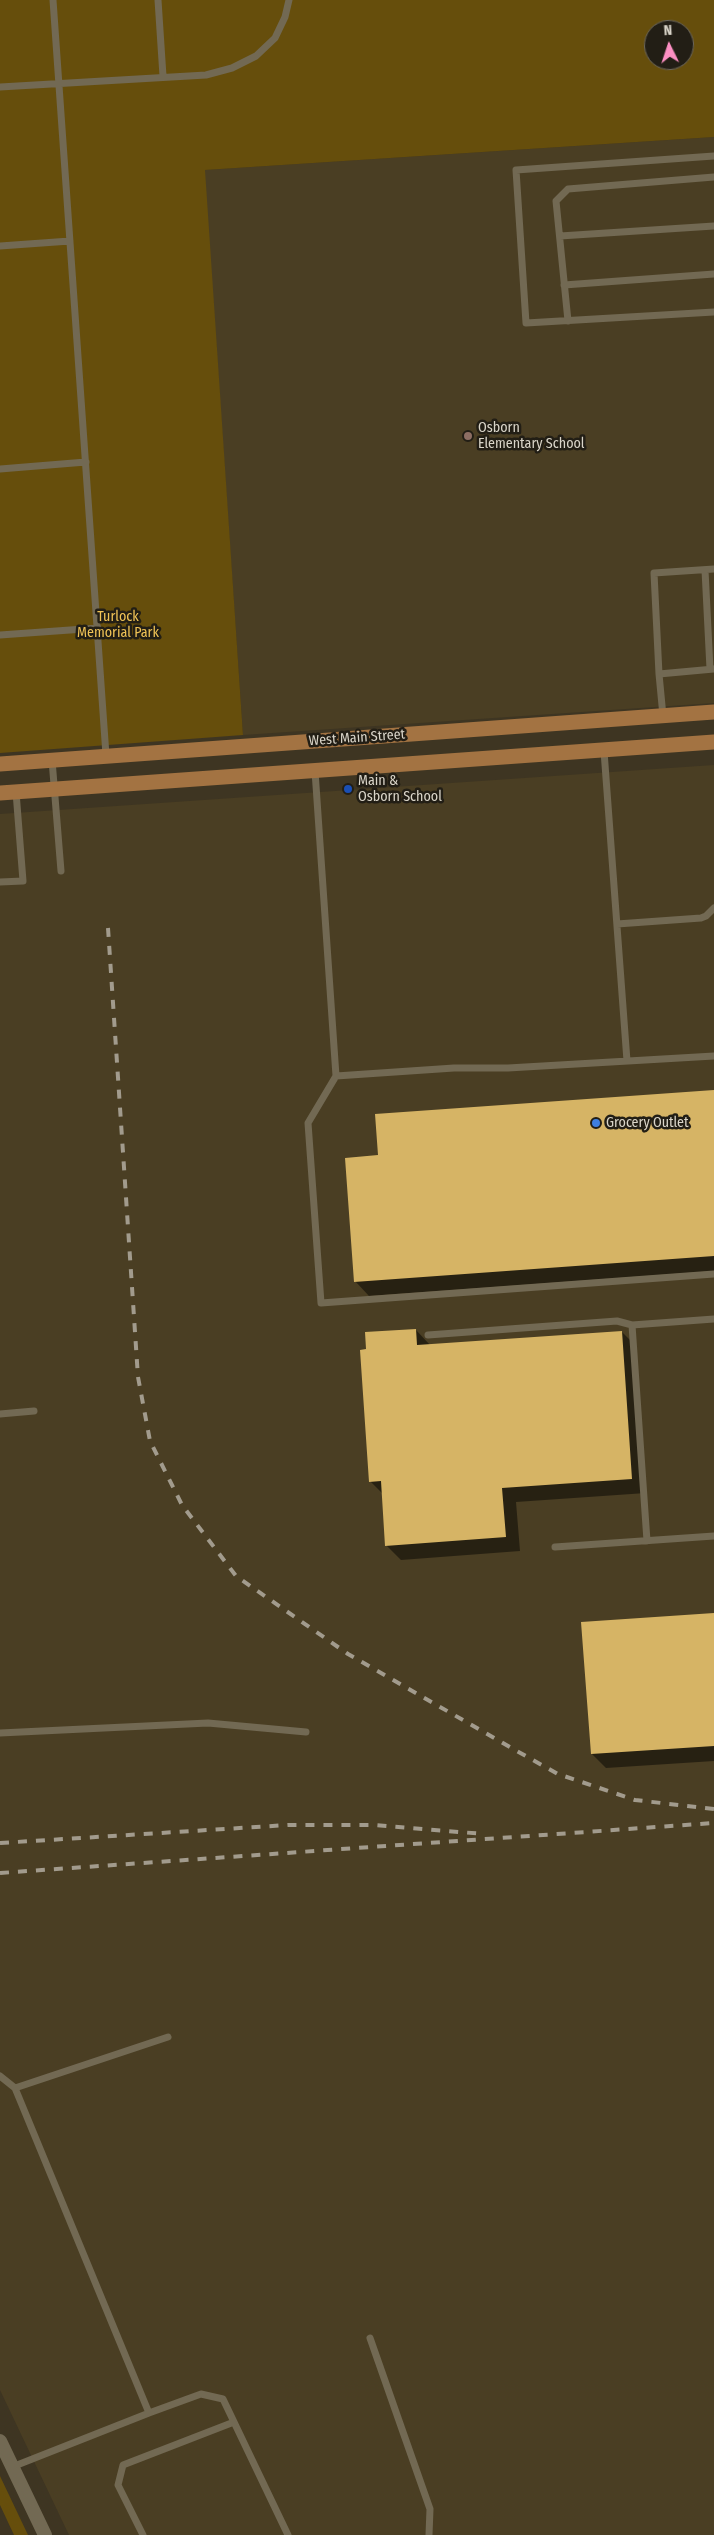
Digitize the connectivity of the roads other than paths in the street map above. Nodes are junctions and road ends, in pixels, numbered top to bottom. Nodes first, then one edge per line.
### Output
1 (53, 0) edge
2 (158, 0) edge
3 (289, 0) edge
4 (163, 76) junction
5 (59, 83) junction
6 (0, 87) edge
7 (714, 156) edge
8 (714, 177) edge
9 (714, 226) edge
10 (560, 236) junction
11 (70, 241) junction
12 (0, 246) edge
13 (714, 274) edge
14 (564, 284) junction
15 (714, 312) edge
16 (568, 321) junction
17 (86, 462) junction
18 (0, 469) edge
19 (714, 569) edge
20 (705, 570) junction
21 (98, 628) junction
22 (0, 635) edge
23 (712, 669) edge
24 (659, 674) junction
25 (714, 712) edge
26 (663, 716) junction
27 (714, 742) edge
28 (604, 751) junction
29 (106, 756) junction
30 (52, 760) junction
31 (0, 764) edge
32 (315, 771) junction
33 (54, 789) junction
34 (16, 792) junction
35 (0, 794) edge
36 (61, 871) dead end
37 (0, 882) edge
38 (714, 908) edge
39 (617, 924) junction
40 (714, 1056) edge
41 (627, 1061) junction
42 (336, 1076) junction
43 (714, 1274) edge
44 (714, 1319) edge
45 (632, 1325) junction
46 (428, 1335) dead end
47 (34, 1411) dead end
48 (0, 1414) edge
49 (714, 1536) edge
50 (647, 1540) junction
51 (555, 1547) dead end
52 (306, 1732) dead end
53 (0, 1733) edge
54 (168, 2036) dead end
55 (0, 2076) edge
56 (15, 2088) junction
57 (370, 2338) dead end
58 (148, 2413) junction
59 (234, 2422) junction
60 (0, 2441) edge
61 (12, 2467) junction
62 (45, 2535) edge
63 (143, 2535) edge
64 (288, 2535) edge
65 (429, 2535) edge

1 - 5 lane
2 - 4 lane
3 - 4 lane
4 - 5 lane
5 - 6 lane
5 - 11 lane
7 - 16 lane
8 - 10 lane
9 - 10 lane
10 - 14 lane
11 - 12 lane
11 - 17 lane
13 - 14 lane
14 - 16 lane
15 - 16 lane
17 - 18 lane
17 - 21 lane
19 - 20 lane
20 - 23 lane
20 - 24 lane
21 - 22 lane
21 - 29 lane
23 - 24 lane
24 - 26 lane
25 - 26 main road, West Main Street
26 - 29 main road, West Main Street
27 - 28 main road
28 - 32 main road
28 - 39 lane
29 - 30 main road, West Main Street
30 - 31 main road, West Main Street
30 - 33 lane
32 - 33 main road
32 - 42 lane
33 - 34 main road
33 - 36 lane
34 - 35 main road
34 - 37 lane
38 - 39 lane
39 - 41 lane
40 - 41 lane
41 - 42 lane
42 - 43 lane
44 - 45 lane
45 - 46 lane
45 - 50 lane
47 - 48 lane
49 - 50 lane
50 - 51 lane
52 - 53 lane
54 - 56 lane
55 - 56 lane
56 - 58 lane
57 - 65 lane
58 - 59 lane
58 - 61 lane
59 - 63 lane
59 - 64 lane
60 - 61 street
61 - 62 street

